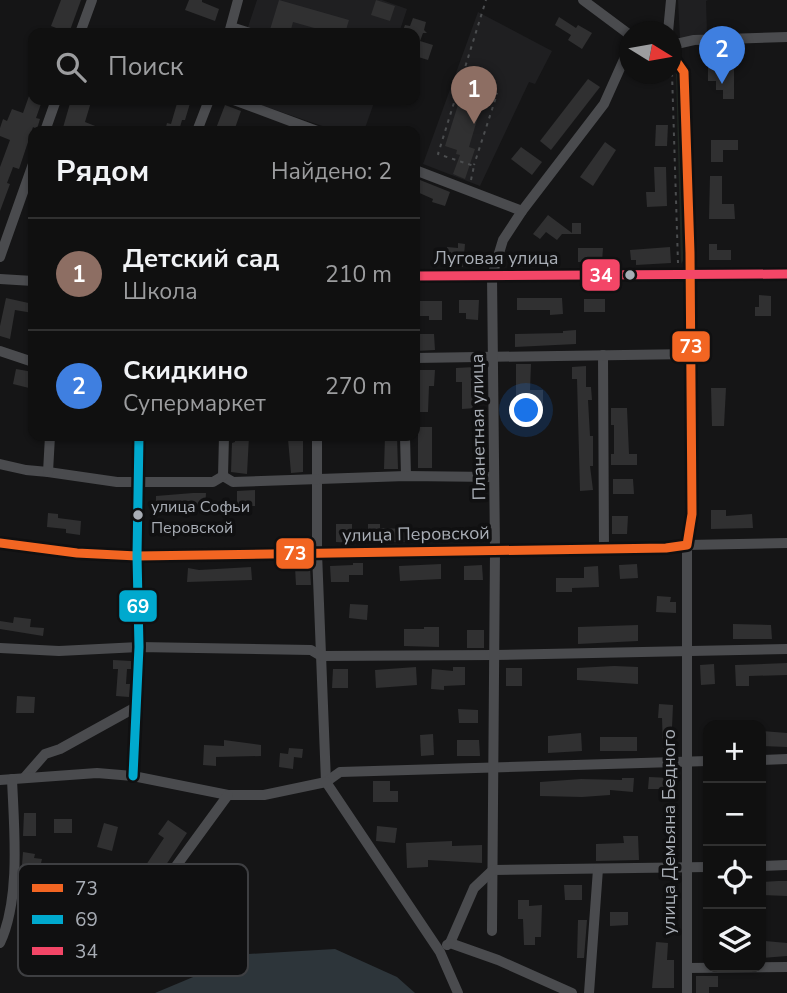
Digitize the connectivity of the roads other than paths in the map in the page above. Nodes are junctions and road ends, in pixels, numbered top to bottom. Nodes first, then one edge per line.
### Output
1 (92, 0) edge
2 (238, 0) edge
3 (583, 0) edge
4 (671, 0) edge
5 (670, 21) edge
6 (619, 27) edge
7 (82, 28) edge
8 (231, 28) edge
9 (787, 37) edge
10 (682, 43) edge
11 (682, 69) edge
12 (619, 70) edge
13 (54, 105) edge
14 (207, 105) edge
15 (245, 105) edge
16 (47, 126) edge
17 (200, 126) edge
18 (294, 126) edge
19 (420, 172) edge
20 (28, 178) edge
21 (522, 211) junction
22 (0, 257) edge
23 (787, 274) edge
24 (684, 275) junction
25 (420, 276) edge
26 (492, 276) junction
27 (0, 279) edge
28 (28, 281) edge
29 (0, 351) edge
30 (691, 354) junction
31 (603, 355) junction
32 (493, 357) junction
33 (420, 358) edge
34 (28, 360) edge
35 (50, 441) edge
36 (139, 441) edge
37 (224, 441) edge
38 (317, 441) edge
39 (405, 441) edge
40 (0, 464) edge
41 (48, 471) junction
42 (406, 476) junction
43 (223, 477) junction
44 (494, 477) junction
45 (317, 481) junction
46 (138, 483) junction
47 (0, 543) edge
48 (787, 543) edge
49 (687, 545) junction
50 (604, 549) junction
51 (495, 550) junction
52 (317, 553) junction
53 (137, 556) junction
54 (139, 647) junction
55 (0, 648) edge
56 (787, 649) edge
57 (687, 650) junction
58 (321, 656) junction
59 (494, 656) junction
60 (136, 708) junction
61 (787, 759) edge
62 (766, 760) edge
63 (703, 761) edge
64 (687, 762) junction
65 (494, 768) junction
66 (133, 776) junction
67 (24, 778) junction
68 (12, 779) junction
69 (0, 780) edge
70 (326, 782) junction
71 (228, 795) junction
72 (178, 864) edge
73 (787, 865) edge
74 (766, 866) edge
75 (687, 867) junction
76 (703, 867) edge
77 (598, 869) junction
78 (493, 870) junction
79 (8, 925) junction
80 (492, 931) dead end
81 (0, 935) edge
82 (0, 943) edge
83 (450, 943) junction
84 (440, 952) junction
85 (787, 967) edge
86 (687, 968) junction
87 (458, 993) edge
88 (572, 993) edge
89 (589, 993) edge
90 (687, 993) edge

1 - 7 street
2 - 8 street
3 - 6 street
4 - 5 street
9 - 10 street
11 - 24 street, улица Демьяна Бедного
12 - 21 street, Планетная улица
13 - 16 street
14 - 17 street
15 - 18 street
19 - 21 street
20 - 22 street
21 - 26 street, Планетная улица
23 - 24 main road, Луговая улица
24 - 26 main road, Луговая улица
24 - 30 main road, улица Демьяна Бедного
25 - 26 main road, Луговая улица
26 - 32 street, Планетная улица
27 - 28 street
29 - 34 street
30 - 31 street
30 - 49 main road, улица Демьяна Бедного
31 - 32 street
31 - 50 street
32 - 33 street
32 - 44 street, Планетная улица
35 - 41 street
36 - 46 main road
37 - 43 street
38 - 45 street
39 - 42 street
40 - 41 street
41 - 46 street
42 - 44 street
42 - 45 street
43 - 45 street
43 - 46 street
44 - 51 street, Планетная улица
45 - 52 street
46 - 53 main road
47 - 53 main road, улица Перовской
48 - 49 street
49 - 50 main road, улица Перовской
49 - 57 street, улица Демьяна Бедного
50 - 51 main road, улица Перовской
51 - 52 main road, улица Перовской
51 - 59 street, Планетная улица
52 - 53 main road, улица Перовской
52 - 58 street
53 - 54 street
54 - 55 street
54 - 58 street
54 - 60 street
56 - 57 street
57 - 59 street
57 - 64 street, улица Демьяна Бедного
58 - 59 street
58 - 70 street
59 - 65 street, Планетная улица
60 - 66 street
60 - 67 street
61 - 62 street
63 - 64 street
64 - 65 street
64 - 75 street, улица Демьяна Бедного
65 - 70 street
65 - 78 street, Планетная улица
66 - 67 street
66 - 71 street
67 - 68 street
68 - 69 street
68 - 79 street
70 - 71 street
70 - 84 street
71 - 72 street
73 - 74 street
75 - 76 street
75 - 77 street
75 - 86 street, улица Демьяна Бедного
77 - 78 street
77 - 89 street
78 - 80 street, Планетная улица
78 - 83 street
79 - 81 street
79 - 82 street
83 - 84 street
83 - 88 street
84 - 87 street
85 - 86 street
86 - 90 street, улица Демьяна Бедного

